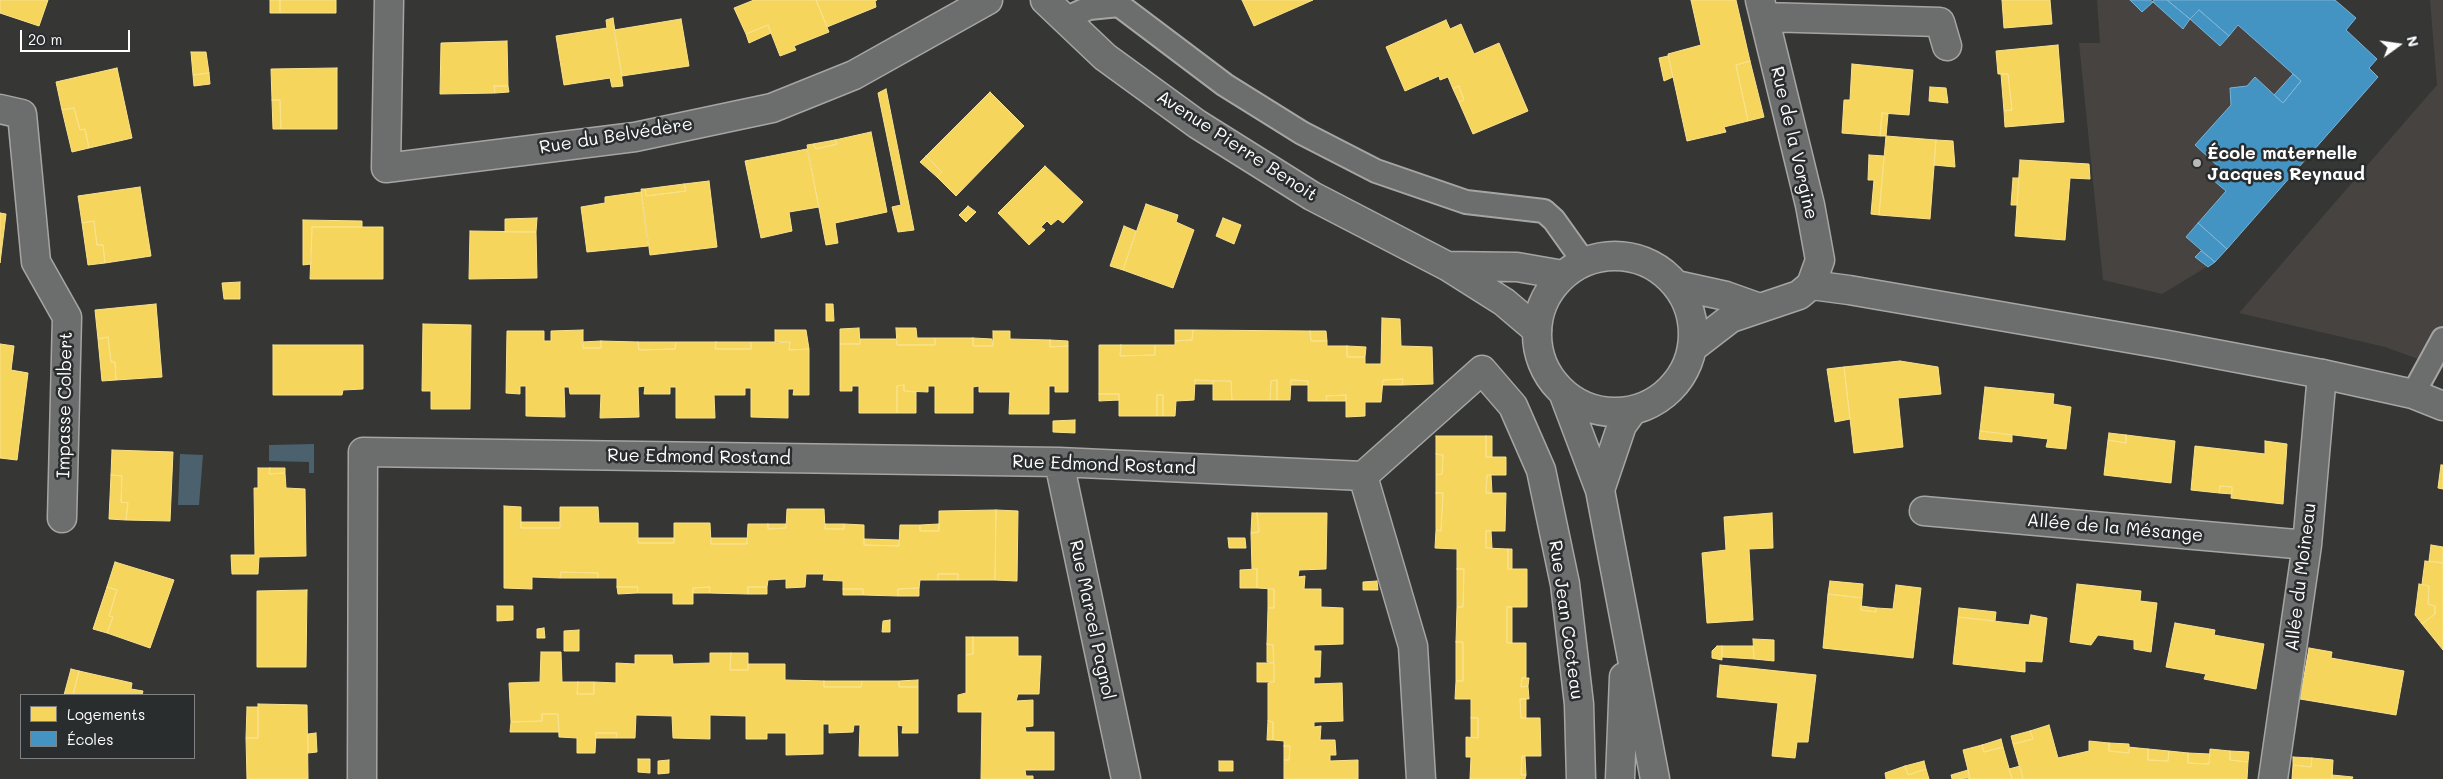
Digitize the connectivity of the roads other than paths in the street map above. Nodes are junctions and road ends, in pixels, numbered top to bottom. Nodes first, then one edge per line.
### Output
1 (389, 0) edge
2 (988, 0) edge
3 (1045, 0) edge
4 (1762, 8) edge
5 (1064, 20) junction
6 (1947, 46) dead end
7 (0, 109) edge
8 (1447, 266) junction
9 (1574, 268) junction
10 (1676, 284) junction
11 (1811, 286) junction
12 (1758, 307) junction
13 (1537, 330) junction
14 (2443, 339) edge
15 (1692, 348) junction
16 (2322, 374) junction
17 (1563, 392) junction
18 (2413, 394) junction
19 (2443, 406) edge
20 (1632, 410) junction
21 (1059, 462) junction
22 (1363, 476) junction
23 (1600, 490) junction
24 (1924, 511) dead end
25 (62, 518) dead end
26 (2307, 545) junction
27 (1626, 628) junction
28 (362, 779) edge
29 (1126, 779) edge
30 (1421, 779) edge
31 (1580, 779) edge
32 (1620, 779) edge
33 (1655, 779) edge
34 (2273, 779) edge

1 - 2 street, Rue du Belvédère
3 - 5 street, Avenue Pierre Benoit
4 - 6 street
4 - 11 street, Rue de la Vorgine
5 - 8 street, Avenue Pierre Benoit
5 - 9 lane
7 - 25 street, Impasse Colbert
8 - 9 street, Avenue Pierre Benoit
8 - 13 street, Avenue Pierre Benoit
9 - 10 street
9 - 13 street
10 - 12 street
10 - 15 street
11 - 12 street
11 - 16 street
12 - 15 street
13 - 17 street
14 - 18 lane
15 - 20 street
16 - 18 street
16 - 26 street, Allée du Moineau
17 - 20 street
17 - 23 street
18 - 19 street
20 - 23 street
21 - 22 street, Rue Edmond Rostand
21 - 28 street, Rue Edmond Rostand
21 - 29 street, Rue Marcel Pagnol
22 - 30 street
22 - 31 street, Rue Jean Cocteau
23 - 27 street
24 - 26 street, Allée de la Mésange
26 - 34 street, Allée du Moineau
27 - 32 street
27 - 33 street

